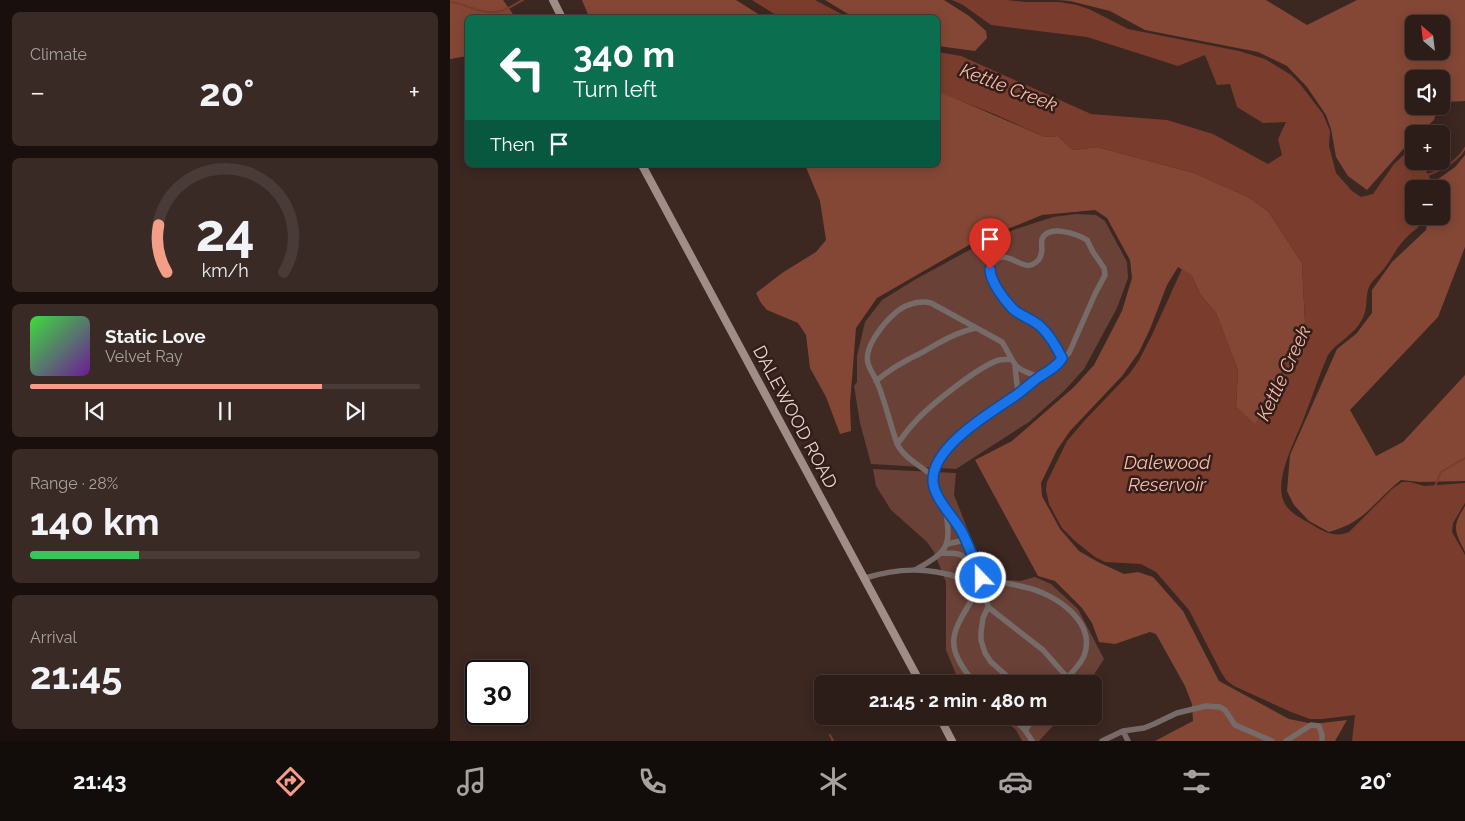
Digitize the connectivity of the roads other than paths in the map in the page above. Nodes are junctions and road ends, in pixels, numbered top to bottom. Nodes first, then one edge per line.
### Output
1 (553, 0) edge
2 (560, 15) edge
3 (643, 167) edge
4 (976, 328) junction
5 (1062, 358) junction
6 (1011, 359) junction
7 (1015, 366) junction
8 (1039, 377) junction
9 (876, 380) junction
10 (1018, 394) junction
11 (897, 444) junction
12 (934, 477) junction
13 (946, 512) junction
14 (965, 540) junction
15 (947, 544) junction
16 (941, 554) junction
17 (917, 569) junction
18 (864, 578) junction
19 (961, 578) junction
20 (981, 583) junction
21 (988, 607) junction
22 (916, 675) edge
23 (969, 675) edge
24 (1006, 675) edge
25 (1066, 675) edge
26 (1070, 675) edge
27 (944, 725) edge
28 (1020, 725) edge
29 (1029, 725) edge
30 (1025, 730) junction
31 (1122, 731) junction
32 (952, 741) edge
33 (1032, 741) edge
34 (1102, 741) edge
35 (1128, 741) edge
36 (1272, 741) edge
37 (1286, 741) edge
38 (1322, 741) edge

1 - 2 main road
3 - 18 main road, DALEWOOD ROAD
4 - 6 street
4 - 9 street
4 - 9 street
5 - 5 street
5 - 8 street
6 - 7 street
6 - 11 street
7 - 8 street
7 - 10 street
8 - 10 street
9 - 11 street
10 - 12 street
11 - 12 street
12 - 13 street
13 - 14 street
13 - 15 street
14 - 15 street
14 - 20 street
15 - 16 street
16 - 17 street
16 - 19 street
17 - 18 street
17 - 19 street
18 - 22 main road, DALEWOOD ROAD
19 - 20 street
20 - 21 street
20 - 23 street
20 - 26 street
21 - 24 street
21 - 25 street
27 - 32 main road
28 - 30 street
29 - 30 street
30 - 33 street
31 - 34 street
31 - 35 street
31 - 36 street
37 - 38 street

